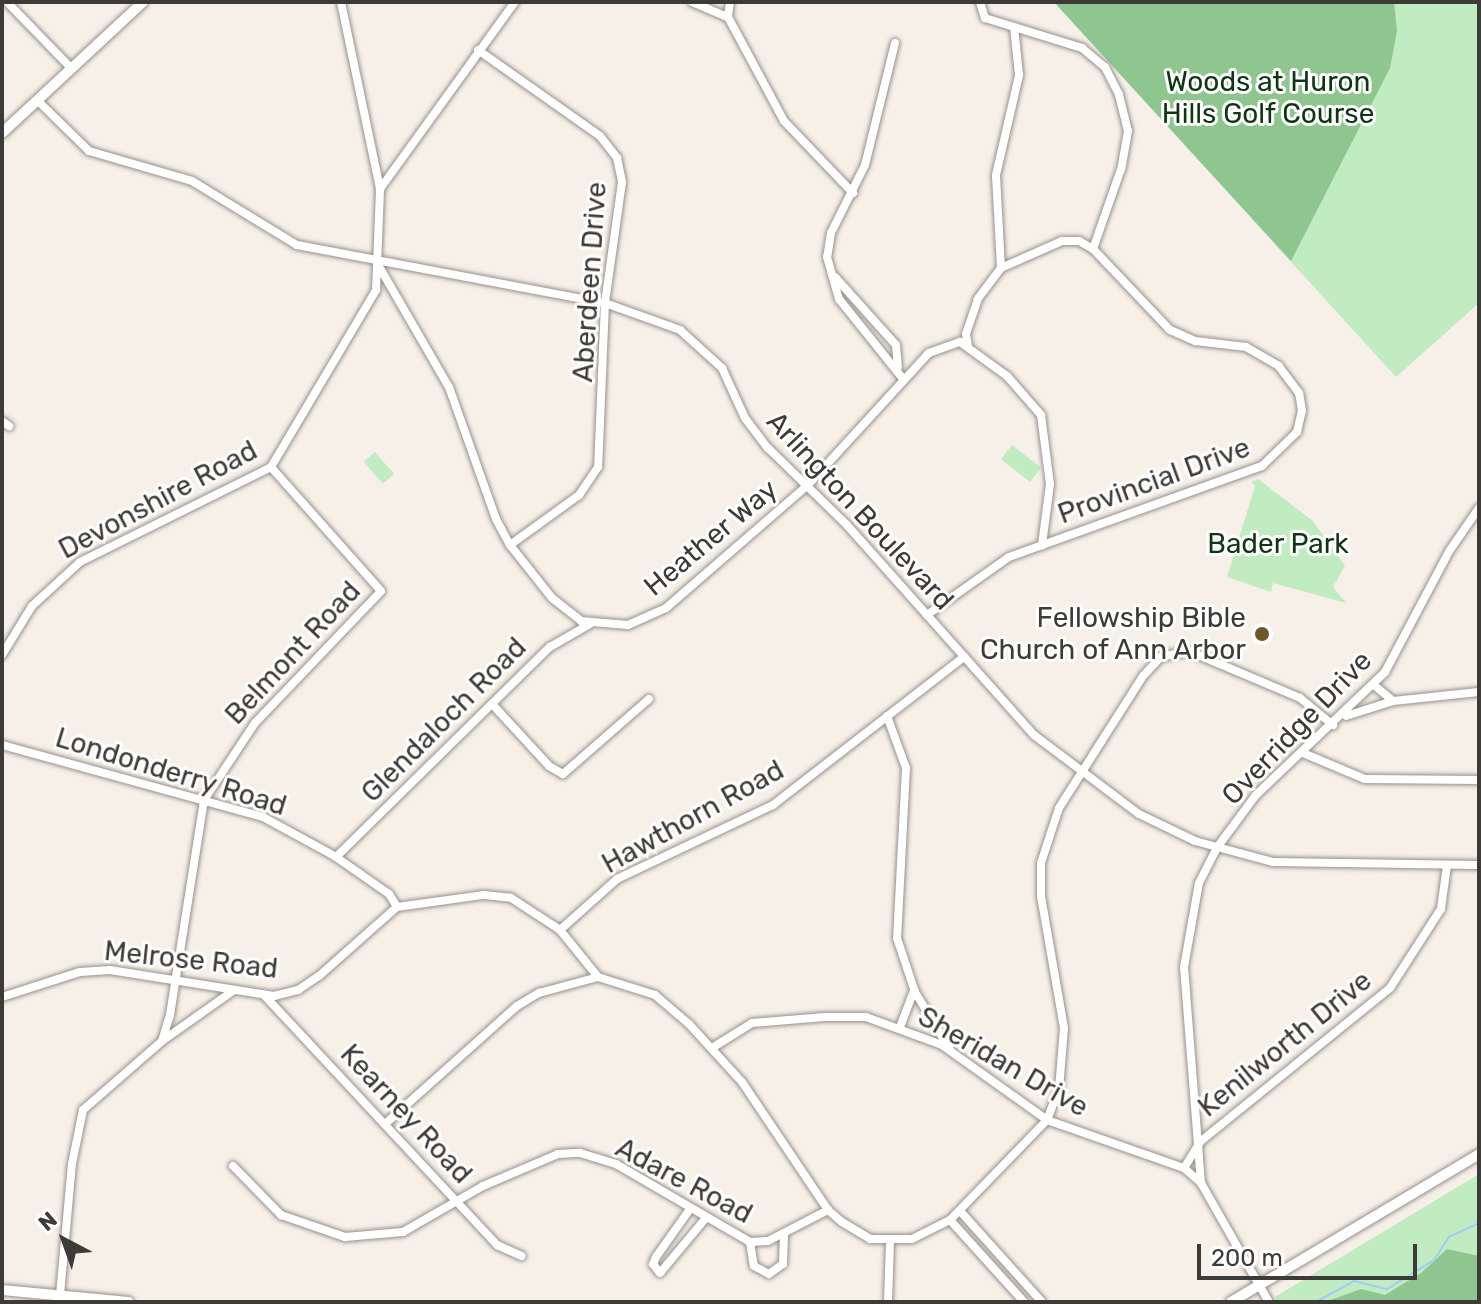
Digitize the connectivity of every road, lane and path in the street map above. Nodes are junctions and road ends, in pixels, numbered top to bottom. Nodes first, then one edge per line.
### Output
1 (7, 2) edge
2 (143, 2) edge
3 (341, 2) edge
4 (515, 2) edge
5 (692, 2) edge
6 (730, 2) edge
7 (980, 2) edge
8 (728, 17) junction
9 (1014, 27) junction
10 (895, 43) dead end
11 (478, 50) junction
12 (71, 68) junction
13 (37, 100) junction
14 (2, 133) edge
15 (380, 189) junction
16 (853, 193) junction
17 (1093, 249) junction
18 (377, 263) junction
19 (1001, 268) junction
20 (605, 303) junction
21 (968, 347) junction
22 (903, 379) junction
23 (271, 467) junction
24 (807, 486) junction
25 (1479, 508) edge
26 (510, 545) junction
27 (1042, 545) junction
28 (927, 615) junction
29 (590, 624) junction
30 (2, 655) edge
31 (964, 657) junction
32 (1374, 685) junction
33 (1479, 692) edge
34 (649, 699) dead end
35 (1393, 701) junction
36 (492, 704) junction
37 (887, 716) junction
38 (1342, 717) junction
39 (1333, 725) junction
40 (2, 745) edge
41 (1303, 753) junction
42 (1081, 774) junction
43 (1479, 780) edge
44 (204, 800) junction
45 (1216, 849) junction
46 (336, 857) junction
47 (1447, 865) junction
48 (1479, 865) edge
49 (397, 907) junction
50 (560, 930) junction
51 (177, 977) junction
52 (598, 977) junction
53 (914, 990) junction
54 (233, 991) junction
55 (264, 995) junction
56 (2, 997) edge
57 (900, 1027) junction
58 (162, 1041) junction
59 (712, 1048) junction
60 (951, 1051) junction
61 (1047, 1120) junction
62 (385, 1124) junction
63 (1201, 1141) junction
64 (1479, 1154) edge
65 (233, 1166) dead end
66 (1184, 1168) junction
67 (1201, 1183) junction
68 (458, 1201) junction
69 (690, 1209) junction
70 (828, 1210) junction
71 (960, 1211) junction
72 (705, 1219) junction
73 (950, 1220) junction
74 (784, 1233) junction
75 (750, 1242) junction
76 (890, 1242) junction
77 (522, 1256) dead end
78 (1259, 1284) junction
79 (2, 1290) edge
80 (60, 1295) junction
81 (1039, 1301) edge
82 (128, 1302) edge
83 (888, 1302) edge
84 (1024, 1302) edge
85 (1231, 1302) edge
86 (1269, 1302) edge

1 - 12 street
2 - 12 main road
3 - 15 street, Devonshire Road
4 - 11 street
5 - 8 street
6 - 8 street
7 - 9 street
8 - 16 street
9 - 17 street
9 - 19 street
10 - 16 street
11 - 15 street
11 - 20 street, Aberdeen Drive
12 - 13 main road
13 - 14 main road
13 - 18 street, Arlington Boulevard
15 - 18 street, Devonshire Road
16 - 22 street
17 - 19 street
17 - 27 street, Provincial Drive
18 - 20 street, Arlington Boulevard
18 - 23 street, Devonshire Road
18 - 26 street
19 - 21 street
20 - 24 street, Arlington Boulevard
20 - 26 street, Aberdeen Drive
21 - 22 street, Heather Way
21 - 27 street
22 - 24 street, Heather Way
23 - 30 street, Devonshire Road
23 - 44 street, Belmont Road
24 - 28 street, Arlington Boulevard
24 - 29 street, Heather Way
25 - 32 street, Overridge Drive
26 - 29 street
27 - 28 street, Provincial Drive
28 - 31 street, Arlington Boulevard
29 - 36 street, Glendaloch Road
31 - 37 street, Hawthorn Road
31 - 42 street, Arlington Boulevard
32 - 35 street
32 - 38 street, Overridge Drive
33 - 35 street
34 - 36 street
35 - 38 street
36 - 46 street, Glendaloch Road
37 - 50 street, Hawthorn Road
37 - 53 street
38 - 39 street, Overridge Drive
39 - 41 street, Overridge Drive
39 - 42 street
40 - 44 street, Londonderry Road
41 - 43 street
41 - 45 street, Overridge Drive
42 - 45 street, Arlington Boulevard
42 - 61 street
44 - 46 street, Londonderry Road
44 - 51 street, Belmont Road
45 - 47 street, Arlington Boulevard
45 - 63 street, Overridge Drive
46 - 49 street, Londonderry Road
47 - 48 street, Arlington Boulevard
47 - 63 street, Kenilworth Drive
49 - 50 street
49 - 55 street, Melrose Road
50 - 52 street
51 - 54 street, Melrose Road
51 - 56 street, Melrose Road
51 - 58 street, Belmont Road
52 - 59 street
52 - 62 street
53 - 57 street
53 - 60 street
54 - 55 street, Melrose Road
54 - 58 street
55 - 62 street, Kearney Road
57 - 59 street, Sheridan Drive
57 - 60 street, Sheridan Drive
58 - 80 street
59 - 70 street
60 - 61 street, Sheridan Drive
61 - 66 street, Sheridan Drive
61 - 71 street
62 - 68 street, Kearney Road
63 - 66 street, Kenilworth Drive
63 - 67 street, Overridge Drive
64 - 78 main road
65 - 68 street, Adare Road
66 - 67 street, Sheridan Drive
67 - 78 street, Sheridan Drive
68 - 69 street, Adare Road
68 - 77 street, Kearney Road
69 - 72 street, Adare Road
69 - 72 street
70 - 74 street, Adare Road
70 - 76 street
71 - 73 street
71 - 81 street
72 - 75 street, Adare Road
73 - 76 street
73 - 84 street
74 - 75 street, Adare Road
74 - 75 street
76 - 83 street
78 - 85 main road
78 - 86 street, Sheridan Drive
79 - 80 main road
80 - 82 main road

